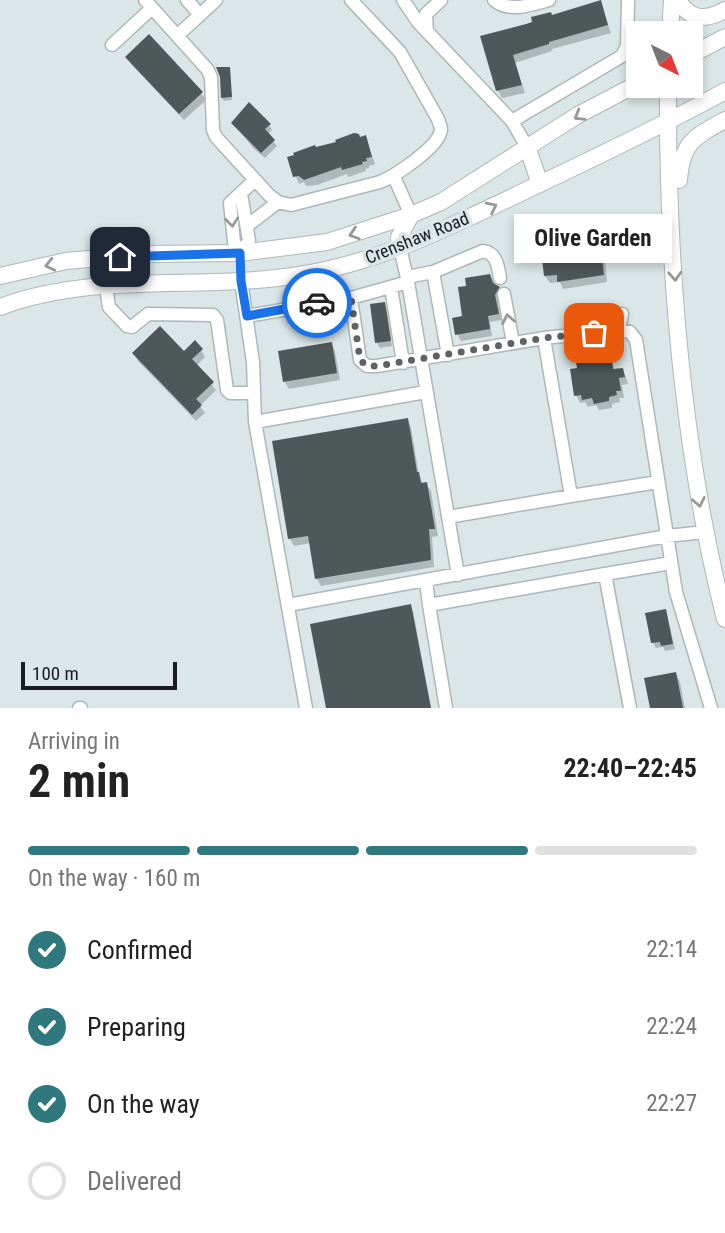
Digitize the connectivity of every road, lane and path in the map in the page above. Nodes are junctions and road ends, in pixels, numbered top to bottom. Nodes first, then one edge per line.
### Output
1 (187, 0) edge
2 (216, 0) edge
3 (351, 0) edge
4 (403, 0) edge
5 (441, 0) edge
6 (494, 0) edge
7 (548, 0) edge
8 (628, 0) edge
9 (672, 0) edge
10 (678, 0) edge
11 (148, 4) edge
12 (725, 10) edge
13 (200, 15) junction
14 (671, 21) edge
15 (427, 32) junction
16 (178, 35) junction
17 (725, 37) edge
18 (112, 44) dead end
19 (704, 48) edge
20 (626, 90) edge
21 (725, 91) edge
22 (668, 98) edge
23 (725, 120) edge
24 (512, 121) junction
25 (668, 122) junction
26 (528, 149) junction
27 (394, 177) junction
28 (255, 180) junction
29 (540, 184) junction
30 (241, 194) junction
31 (278, 202) junction
32 (411, 215) junction
33 (247, 226) junction
34 (673, 243) junction
35 (400, 248) junction
36 (240, 253) junction
37 (433, 272) junction
38 (0, 276) edge
39 (500, 278) dead end
40 (408, 280) junction
41 (241, 281) junction
42 (106, 287) junction
43 (391, 287) junction
44 (503, 295) dead end
45 (351, 298) junction
46 (0, 307) edge
47 (622, 314) dead end
48 (247, 316) junction
49 (619, 330) junction
50 (544, 338) junction
51 (513, 343) junction
52 (448, 355) junction
53 (420, 360) junction
54 (404, 363) junction
55 (426, 392) junction
56 (253, 393) junction
57 (255, 422) junction
58 (658, 482) junction
59 (571, 496) junction
60 (447, 517) junction
61 (705, 532) junction
62 (667, 536) junction
63 (671, 563) junction
64 (605, 574) junction
65 (458, 575) junction
66 (426, 581) junction
67 (288, 605) junction
68 (429, 605) junction
69 (725, 619) edge
70 (306, 708) edge
71 (446, 708) edge
72 (630, 708) edge
73 (711, 708) edge

1 - 13 lane
2 - 13 lane
3 - 27 lane
4 - 15 lane
5 - 15 lane
6 - 7 lane
8 - 24 lane
9 - 14 main road
10 - 12 main road
11 - 16 lane
11 - 18 lane
13 - 16 lane
15 - 24 lane
16 - 28 lane
17 - 19 main road
20 -> 26 main road, Crenshaw Road
21 - 25 main road, Crenshaw Road
22 - 25 main road
23 - 34 main road
24 - 26 lane
25 - 29 main road, Crenshaw Road
25 - 34 main road
26 - 29 main road
26 - 32 main road, Crenshaw Road
27 - 31 lane
27 - 32 lane
28 - 30 lane
28 - 31 lane
35 -> 29 main road, Crenshaw Road
30 - 33 lane
30 -> 36 lane
31 - 33 lane
32 - 35 main road
32 -> 36 main road, Crenshaw Road
33 - 36 lane
34 -> 61 main road
35 - 40 lane
35 - 41 main road, Crenshaw Road
36 -> 38 main road, Crenshaw Road
36 - 41 main road
37 - 39 lane
37 - 40 lane
37 - 52 lane
40 - 43 lane
40 - 53 lane
41 - 42 main road, Crenshaw Road
41 - 48 lane
42 - 46 main road, Crenshaw Road
42 - 56 lane
43 - 45 lane
43 - 54 lane
51 -> 44 lane
45 - 48 lane
45 - 54 lane
47 - 49 lane
48 - 56 lane
49 - 50 lane
49 - 58 lane
50 - 51 lane
50 - 59 lane
51 - 52 lane
52 - 53 lane
53 - 54 lane
53 - 55 lane
55 - 57 lane
55 - 60 lane
56 - 57 lane
57 - 67 lane
58 - 59 lane
58 - 62 lane
59 - 60 lane
60 - 65 lane
61 - 62 lane
61 - 69 main road
62 - 63 lane
62 - 65 lane
63 - 64 lane
63 - 73 lane
64 - 68 lane
64 - 72 lane
65 - 66 lane
66 - 67 lane
66 - 68 lane
67 - 70 lane
68 - 71 lane

